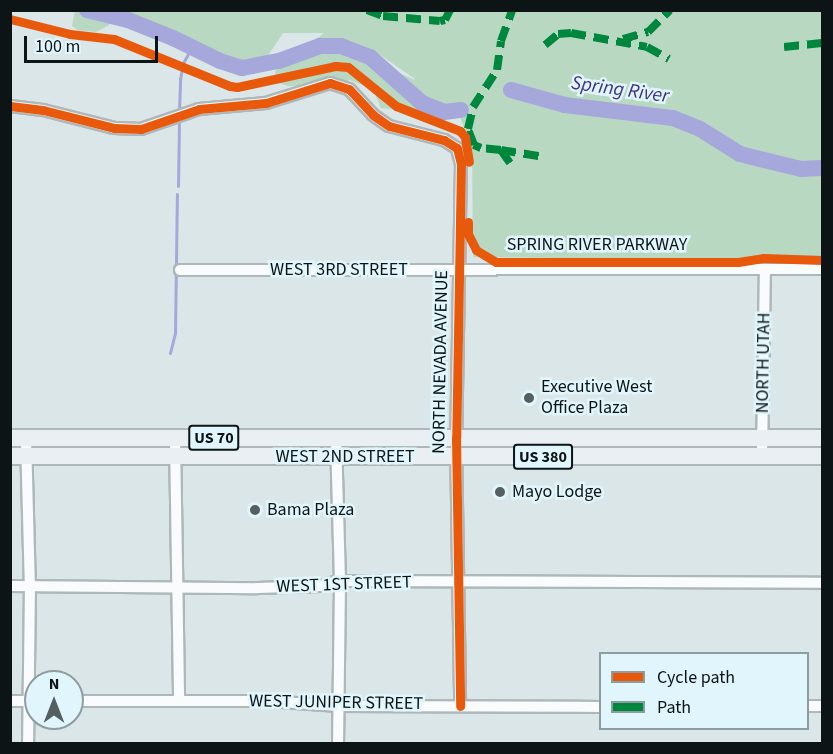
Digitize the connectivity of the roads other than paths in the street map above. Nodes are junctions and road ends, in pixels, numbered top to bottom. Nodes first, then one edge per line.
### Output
1 (10, 106) edge
2 (765, 269) junction
3 (822, 269) edge
4 (180, 270) dead end
5 (459, 270) junction
6 (18, 438) edge
7 (175, 438) junction
8 (336, 438) junction
9 (456, 438) junction
10 (762, 438) junction
11 (822, 438) edge
12 (18, 456) edge
13 (176, 456) junction
14 (762, 456) junction
15 (822, 456) edge
16 (336, 457) junction
17 (456, 457) junction
18 (339, 581) junction
19 (459, 582) junction
20 (822, 583) edge
21 (10, 586) edge
22 (30, 586) junction
23 (178, 587) junction
24 (32, 670) edge
25 (84, 701) edge
26 (180, 701) junction
27 (339, 706) junction
28 (460, 706) junction
29 (599, 707) edge
30 (338, 744) edge

1 - 5 street, NORTH NEVADA AVENUE
2 - 3 street, WEST 3RD STREET
2 - 5 street, WEST 3RD STREET
2 - 10 street, NORTH UTAH
4 - 5 street, WEST 3RD STREET
5 - 9 street, NORTH NEVADA AVENUE
6 - 7 main road, WEST 2ND STREET / US 70
6 - 12 street
7 - 8 main road, WEST 2ND STREET / US 70
7 - 13 street
8 - 9 main road, WEST 2ND STREET / US 70
8 - 16 street
9 - 10 main road, WEST 2ND STREET / US 70
9 - 17 street, NORTH NEVADA AVENUE
10 - 11 main road, WEST 2ND STREET / US 70
10 - 14 street, NORTH UTAH
12 - 13 main road, WEST 2ND STREET / US 380
12 - 22 street
13 - 16 main road, WEST 2ND STREET / US 380
13 - 23 street
14 - 15 main road, WEST 2ND STREET / US 380
14 - 17 main road, WEST 2ND STREET / US 380
16 - 17 main road, WEST 2ND STREET / US 380
16 - 18 street
17 - 19 street, NORTH NEVADA AVENUE
18 - 19 street, WEST 1ST STREET
18 - 23 street, WEST 1ST STREET
18 - 27 street
19 - 20 street, WEST 1ST STREET
19 - 28 street, NORTH NEVADA AVENUE
21 - 22 street, WEST 1ST STREET
22 - 23 street, WEST 1ST STREET
22 - 24 street
23 - 26 street
25 - 26 street, WEST JUNIPER STREET
26 - 27 street, WEST JUNIPER STREET
27 - 28 street, WEST JUNIPER STREET
27 - 30 street
28 - 29 street, WEST JUNIPER STREET

